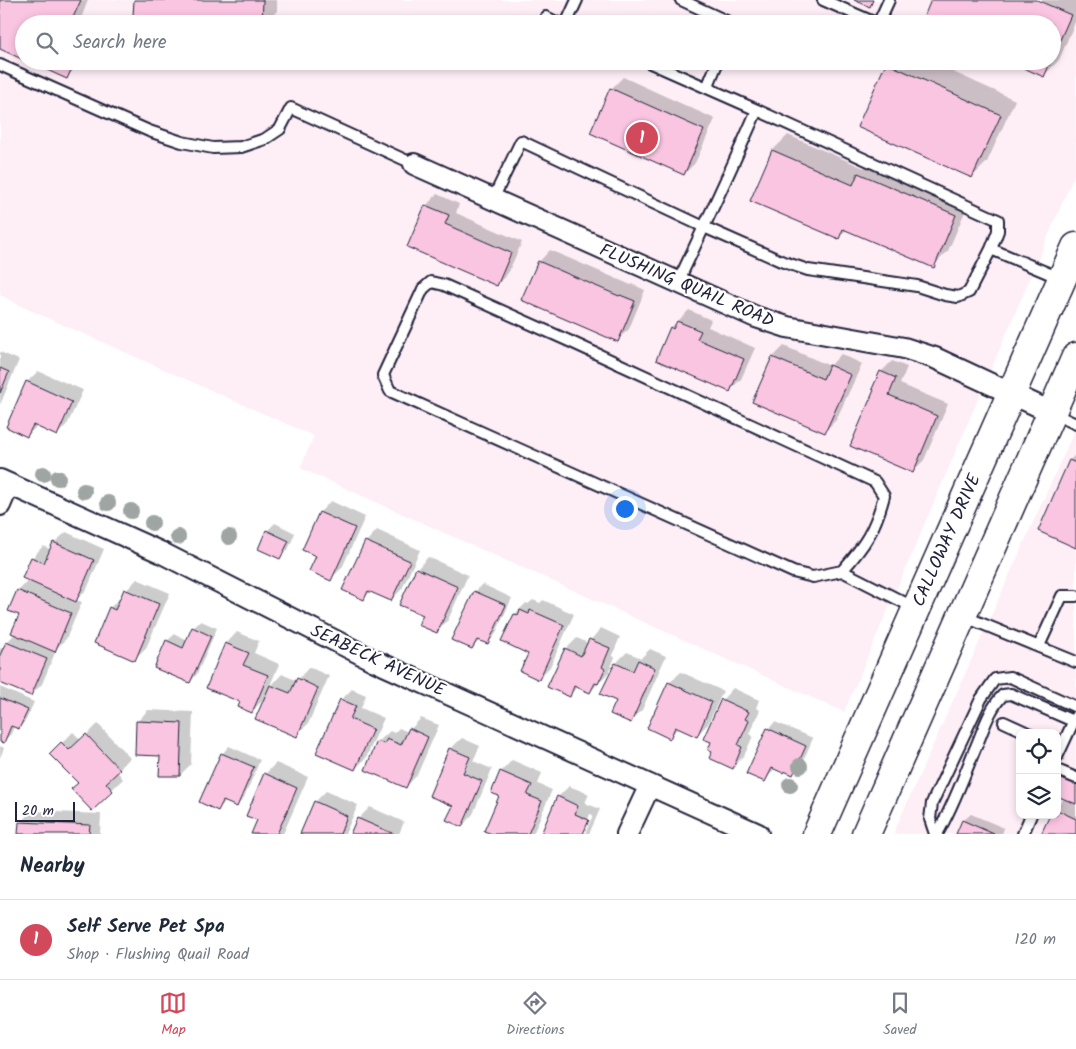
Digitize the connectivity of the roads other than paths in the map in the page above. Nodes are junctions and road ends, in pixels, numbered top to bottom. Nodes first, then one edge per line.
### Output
1 (577, 0) edge
2 (681, 0) edge
3 (823, 0) edge
4 (889, 0) edge
5 (570, 15) edge
6 (714, 15) edge
7 (857, 15) edge
8 (882, 15) edge
9 (0, 65) edge
10 (666, 70) edge
11 (714, 70) edge
12 (707, 88) junction
13 (757, 110) junction
14 (414, 164) joint
15 (493, 199) junction
16 (704, 227) junction
17 (1076, 247) edge
18 (991, 249) junction
19 (1062, 279) junction
20 (678, 282) junction
21 (1076, 357) edge
22 (1011, 394) junction
23 (1051, 412) junction
24 (1076, 424) edge
25 (5, 482) edge
26 (0, 505) edge
27 (842, 570) junction
28 (1076, 596) edge
29 (916, 608) junction
30 (962, 615) junction
31 (1039, 646) junction
32 (1076, 662) edge
33 (1076, 707) edge
34 (1075, 718) edge
35 (1004, 722) dead end
36 (1019, 729) edge
37 (1061, 746) edge
38 (1061, 772) edge
39 (1076, 778) edge
40 (650, 784) junction
41 (1029, 819) edge
42 (627, 834) edge
43 (758, 834) edge
44 (817, 834) edge
45 (866, 834) edge
46 (936, 834) edge
47 (1023, 834) edge

1 - 5 lane
2 - 6 lane
3 - 7 lane
4 - 8 lane
9 - 14 lane
10 - 12 lane
11 - 12 lane
12 - 13 lane
13 - 16 lane
13 - 18 lane
14 - 15 street, FLUSHING QUAIL ROAD
15 - 16 lane
15 - 20 street, FLUSHING QUAIL ROAD
16 - 18 lane
16 - 20 lane
17 - 19 main road, CALLOWAY DRIVE
18 - 19 lane
19 - 22 main road, CALLOWAY DRIVE
20 - 22 street, FLUSHING QUAIL ROAD
21 - 23 main road
22 - 23 street, FLUSHING QUAIL ROAD
22 - 29 main road, CALLOWAY DRIVE
23 - 24 lane
23 - 30 main road
25 - 26 street
25 - 40 street, SEABECK AVENUE
27 - 27 lane
27 - 29 lane
28 - 31 lane
29 - 44 main road, CALLOWAY DRIVE
30 - 31 lane
30 - 45 main road
31 - 32 lane
33 - 46 lane
34 - 37 lane
34 - 46 lane
35 - 36 lane
38 - 39 lane
40 - 42 street
40 - 43 street, SEABECK AVENUE
41 - 47 lane

